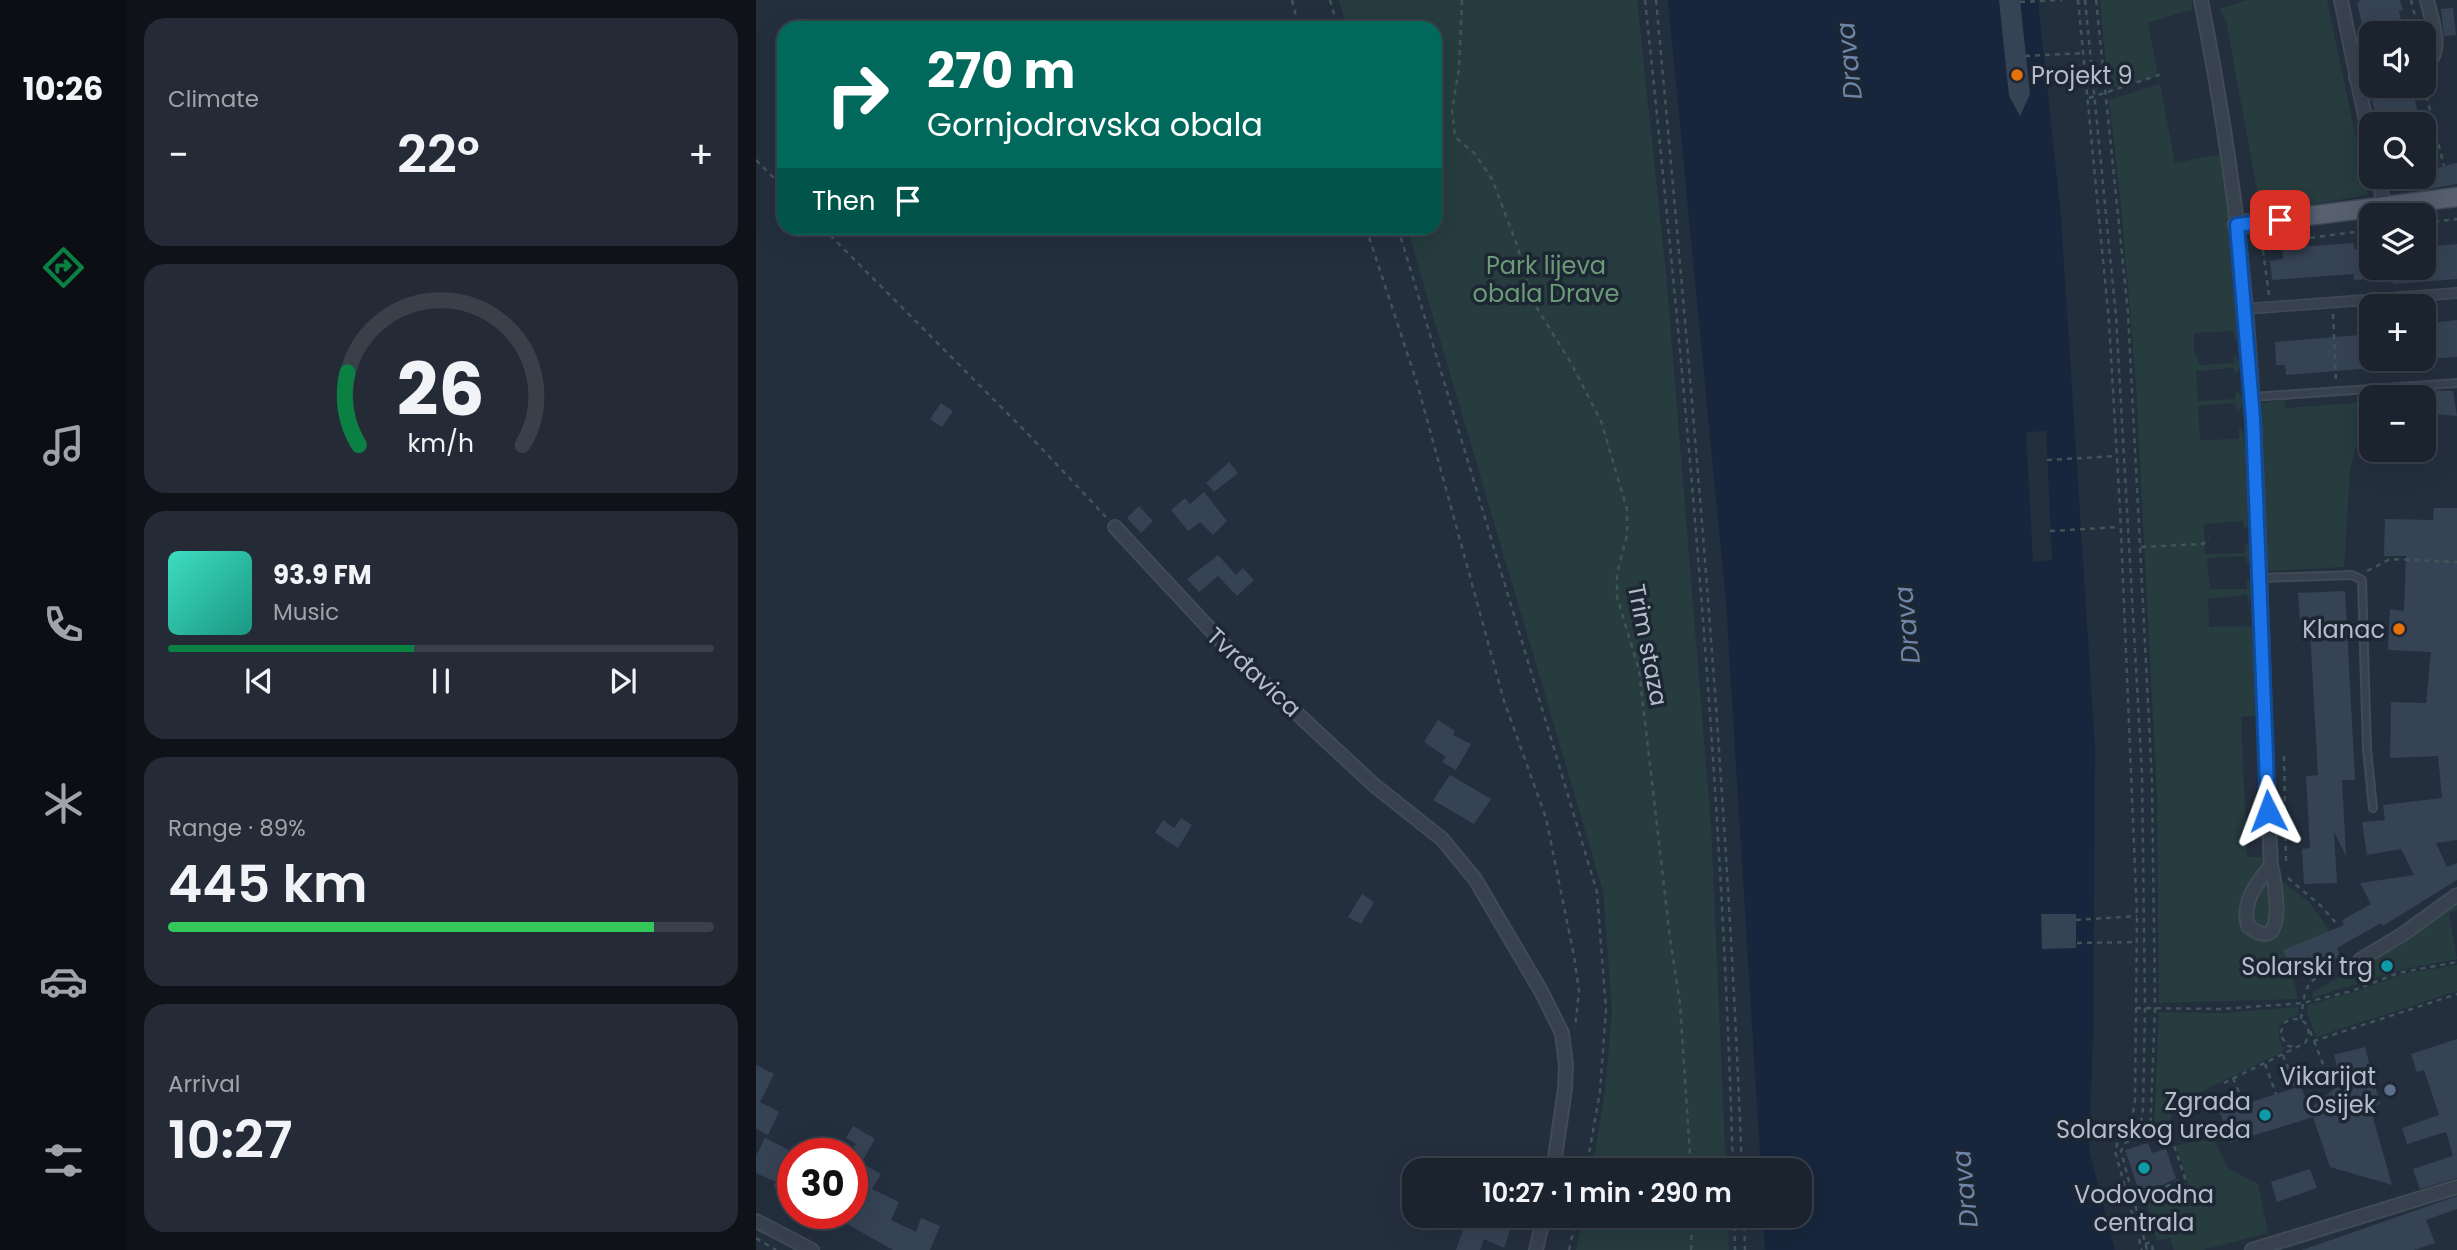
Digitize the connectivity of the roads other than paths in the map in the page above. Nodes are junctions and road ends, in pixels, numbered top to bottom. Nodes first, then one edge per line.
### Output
1 (2201, 0) edge
2 (2341, 0) edge
3 (2427, 0) edge
4 (2431, 21) edge
5 (2357, 78) joint
6 (2364, 112) edge
7 (2457, 197) edge
8 (2402, 203) edge
9 (2359, 208) edge
10 (2237, 225) junction
11 (2457, 293) edge
12 (2246, 309) junction
13 (2457, 383) edge
14 (2252, 397) junction
15 (1115, 527) road end
16 (2260, 578) junction
17 (2373, 808) dead end
18 (2271, 865) junction
19 (2457, 895) edge
20 (2360, 960) road end
21 (1555, 1158) edge
22 (2457, 1186) edge
23 (756, 1221) edge
24 (1541, 1228) edge
25 (812, 1250) edge
26 (1536, 1250) edge
27 (2252, 1250) edge

1 - 10 street
2 - 5 street
3 - 4 street
5 - 6 street
7 - 8 main road
9 - 10 main road
10 - 12 street
11 - 12 street
12 - 14 street
13 - 14 lane
14 - 16 street
15 - 21 street, Tvrđavica
16 - 17 lane
16 - 18 street
18 - 18 street
19 - 20 street
22 - 27 street
23 - 25 street
24 - 26 street

